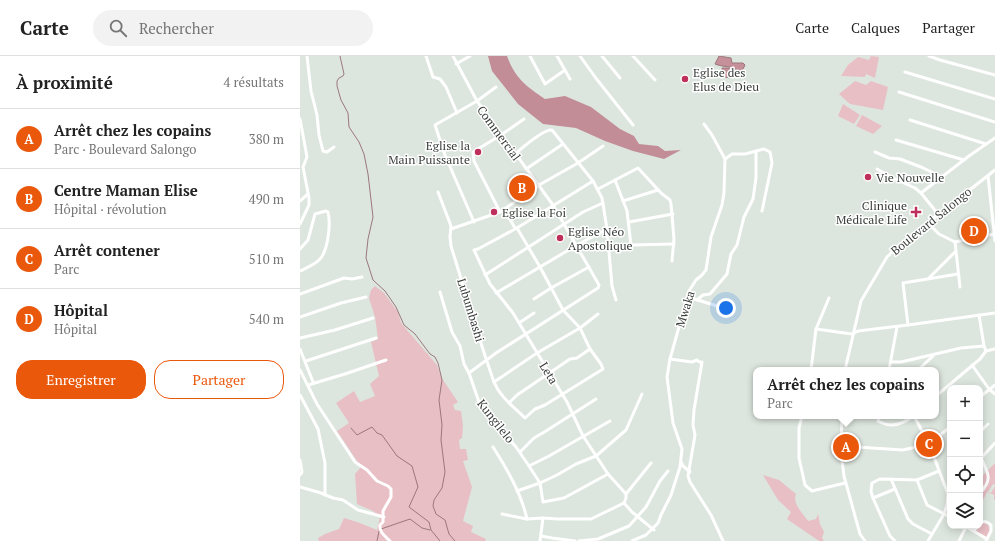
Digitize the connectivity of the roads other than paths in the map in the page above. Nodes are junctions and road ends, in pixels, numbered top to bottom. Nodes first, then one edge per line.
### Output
1 (307, 56) edge
2 (426, 56) edge
3 (453, 56) edge
4 (470, 56) edge
5 (530, 56) edge
6 (557, 56) edge
7 (580, 56) edge
8 (602, 56) edge
9 (633, 56) edge
10 (929, 56) edge
11 (456, 64) junction
12 (565, 70) junction
13 (905, 72) dead end
14 (995, 75) edge
15 (620, 78) dead end
16 (570, 79) dead end
17 (655, 80) dead end
18 (496, 87) dead end
19 (899, 92) dead end
20 (995, 99) edge
21 (477, 101) junction
22 (457, 113) junction
23 (524, 118) dead end
24 (300, 119) edge
25 (910, 120) dead end
26 (995, 122) edge
27 (704, 124) dead end
28 (632, 125) dead end
29 (501, 135) junction
30 (995, 138) edge
31 (896, 140) dead end
32 (563, 144) junction
33 (986, 144) junction
34 (603, 146) dead end
35 (334, 147) dead end
36 (756, 151) junction
37 (875, 152) dead end
38 (515, 154) junction
39 (725, 159) junction
40 (964, 160) junction
41 (578, 163) junction
42 (877, 168) dead end
43 (526, 169) junction
44 (995, 170) edge
45 (988, 176) junction
46 (942, 177) junction
47 (615, 180) junction
48 (593, 181) junction
49 (539, 185) junction
50 (598, 190) junction
51 (658, 190) junction
52 (438, 192) dead end
53 (308, 194) junction
54 (921, 194) junction
55 (300, 201) edge
56 (623, 201) junction
57 (603, 203) junction
58 (553, 205) junction
59 (504, 209) junction
60 (762, 211) dead end
61 (500, 212) junction
62 (673, 214) junction
63 (938, 214) junction
64 (474, 222) junction
65 (629, 222) junction
66 (928, 223) junction
67 (300, 224) edge
68 (564, 224) junction
69 (517, 228) junction
70 (451, 229) junction
71 (607, 229) junction
72 (994, 234) junction
73 (995, 241) edge
74 (955, 242) junction
75 (674, 244) junction
76 (577, 245) junction
77 (528, 246) junction
78 (300, 248) edge
79 (955, 252) junction
80 (672, 260) dead end
81 (540, 267) junction
82 (589, 267) junction
83 (300, 272) edge
84 (485, 274) junction
85 (958, 274) junction
86 (362, 277) dead end
87 (930, 278) junction
88 (960, 287) dead end
89 (551, 288) junction
90 (440, 292) dead end
91 (496, 293) junction
92 (300, 294) edge
93 (366, 297) dead end
94 (688, 297) junction
95 (829, 298) dead end
96 (534, 299) dead end
97 (616, 300) dead end
98 (697, 300) junction
99 (716, 306) dead end
100 (563, 310) junction
101 (534, 313) dead end
102 (995, 313) edge
103 (598, 314) dead end
104 (979, 316) junction
105 (300, 317) edge
106 (373, 318) dead end
107 (519, 323) junction
108 (908, 325) junction
109 (897, 326) junction
110 (580, 328) junction
111 (816, 329) junction
112 (525, 334) junction
113 (852, 334) junction
114 (300, 338) edge
115 (376, 338) dead end
116 (984, 346) junction
117 (300, 349) edge
118 (590, 349) junction
119 (995, 349) edge
120 (986, 351) junction
121 (537, 353) junction
122 (934, 356) junction
123 (670, 359) junction
124 (386, 360) dead end
125 (486, 360) junction
126 (306, 361) junction
127 (890, 362) junction
128 (972, 365) junction
129 (811, 367) edge
130 (846, 367) edge
131 (889, 367) edge
132 (921, 367) edge
133 (300, 370) edge
134 (469, 373) junction
135 (549, 374) junction
136 (314, 382) junction
137 (494, 382) junction
138 (308, 384) junction
139 (995, 384) edge
140 (989, 389) junction
141 (562, 393) junction
142 (939, 393) edge
143 (642, 394) dead end
144 (983, 394) edge
145 (995, 394) edge
146 (300, 395) edge
147 (596, 399) dead end
148 (509, 403) junction
149 (572, 414) junction
150 (801, 419) edge
151 (842, 419) edge
152 (878, 419) edge
153 (909, 419) edge
154 (915, 419) edge
155 (610, 421) dead end
156 (988, 424) dead end
157 (947, 429) edge
158 (983, 429) edge
159 (584, 436) junction
160 (995, 443) edge
161 (929, 444) junction
162 (841, 446) junction
163 (492, 447) dead end
164 (520, 452) junction
165 (983, 454) edge
166 (596, 456) junction
167 (682, 457) junction
168 (300, 460) edge
169 (651, 463) dead end
170 (983, 463) edge
171 (530, 466) junction
172 (668, 471) dead end
173 (680, 471) junction
174 (939, 471) junction
175 (690, 472) junction
176 (608, 474) junction
177 (300, 475) edge
178 (891, 479) junction
179 (917, 480) junction
180 (300, 482) edge
181 (540, 483) junction
182 (845, 483) junction
183 (301, 488) edge
184 (895, 489) junction
185 (983, 489) edge
186 (517, 491) junction
187 (948, 493) edge
188 (626, 494) junction
189 (324, 495) junction
190 (872, 498) junction
191 (624, 503) junction
192 (947, 505) edge
193 (502, 514) dead end
194 (944, 514) junction
195 (638, 516) junction
196 (947, 516) edge
197 (384, 517) junction
198 (543, 518) junction
199 (527, 519) junction
200 (983, 521) edge
201 (965, 529) edge
202 (971, 529) edge
203 (654, 530) junction
204 (974, 531) joint
205 (932, 534) junction
206 (541, 536) junction
207 (987, 540) edge
208 (390, 541) edge
209 (540, 541) edge
210 (575, 541) edge
211 (579, 541) edge
212 (632, 541) edge
213 (723, 541) edge
214 (865, 541) edge
215 (893, 541) edge
216 (928, 541) edge
217 (959, 541) edge

1 - 35 street
2 - 22 street
3 - 11 street, Commercial
4 - 11 street
5 - 12 street
6 - 12 street
7 - 28 street
8 - 15 street
9 - 17 street
10 - 14 street
11 - 21 street, Commercial
12 - 16 street
13 - 20 street
18 - 21 street
19 - 26 street
21 - 22 street
21 - 29 street, Commercial
22 - 64 street
23 - 29 street
24 - 53 street
25 - 33 street
27 - 39 street
29 - 38 street, Commercial
29 - 61 street
30 - 33 street
31 - 40 street
32 - 38 street
32 - 41 street
32 - 43 street
33 - 40 street
34 - 41 street
36 - 39 street
36 - 60 street
36 - 98 street
37 - 46 street
38 - 43 street, Commercial
39 - 94 street, Mwaka
40 - 46 street
41 - 48 street
41 - 49 street
42 - 54 street
43 - 49 street, Commercial
44 - 45 street, Boulevard Salongo
45 - 63 street, Boulevard Salongo
45 - 72 street
46 - 54 street
47 - 50 street
47 - 51 street
47 - 56 street
48 - 50 street
48 - 58 street
49 - 58 street, Commercial
49 - 59 street
50 - 57 street
51 - 56 street
51 - 62 street
52 - 70 street, Lubumbashi
53 - 55 street
53 - 67 street
54 - 63 street
56 - 65 street
57 - 68 street
57 - 71 street
58 - 68 street, Commercial
58 - 69 street
59 - 61 street
59 - 69 street
61 - 64 street
62 - 65 street
62 - 75 street
63 - 66 street, Boulevard Salongo
64 - 70 street
65 - 75 street
66 - 74 street
66 - 113 street, Boulevard Salongo
68 - 76 street, Commercial
68 - 77 street
69 - 77 street
69 - 84 street, Leta
70 - 125 street, Lubumbashi
71 - 76 street
71 - 97 street
72 - 73 street
72 - 74 street
74 - 79 street
75 - 80 street
76 - 81 street
76 - 82 street, Commercial
77 - 81 street
77 - 84 street
78 - 83 street
79 - 85 street
79 - 87 street
81 - 89 street
81 - 91 street
82 - 89 street
82 - 100 street, Commercial
84 - 91 street, Leta
85 - 87 street
85 - 88 street
86 - 92 street
87 - 108 street
89 - 96 street
89 - 100 street
90 - 134 street, Kungilelo
91 - 107 street, Leta
93 - 105 street
94 - 98 street
94 - 123 street, Mwaka
95 - 111 street
98 - 99 street
100 - 110 street
100 - 112 street
101 - 107 street
102 - 104 street
103 - 110 street
104 - 108 street
104 - 116 street
106 - 114 street
107 - 112 street, Leta
108 - 109 street
109 - 113 street
109 - 127 street
110 - 118 street
110 - 121 street
111 - 113 street
111 - 129 street
112 - 121 street, Leta
112 - 125 street
113 - 130 street, Boulevard Salongo
115 - 126 street
116 - 120 street
116 - 122 street
117 - 126 street
118 - 135 street
118 - 141 street
119 - 120 street
120 - 128 street
121 - 135 street, Leta
121 - 137 street
122 - 127 street
122 - 132 street
123 - 167 street, Mwaka
123 - 175 street
124 - 136 street
125 - 134 street
125 - 137 street, Lubumbashi
126 - 136 street
127 - 131 street
128 - 140 street
128 - 142 street
133 - 138 street
134 - 164 street, Kungilelo
135 - 141 street, Leta
135 - 148 street
136 - 138 street
137 - 148 street, Lubumbashi
138 - 197 street
139 - 140 street
140 - 144 street
140 - 145 street
141 - 148 street, Lubumbashi
141 - 149 street, Leta
143 - 166 street
146 - 189 street
147 - 149 street
149 - 159 street, Leta
149 - 164 street
150 - 182 street
151 - 162 street
152 - 153 street
154 - 161 street
155 - 159 street
156 - 158 street
157 - 161 street
159 - 166 street, Leta
159 - 171 street
160 - 165 street
161 - 162 street
161 - 174 street
162 - 182 street
163 - 186 street
164 - 171 street, Kungilelo
166 - 176 street, Leta
166 - 181 street
167 - 173 street
167 - 175 street
168 - 177 street
169 - 188 street
170 - 185 street
171 - 181 street, Kungilelo
172 - 195 street
173 - 175 street
173 - 203 street
174 - 179 street
174 - 187 street
175 - 213 street
176 - 181 street, Kungilelo
176 - 188 street, Leta
178 - 179 street
178 - 184 street
178 - 190 street
179 - 194 street
180 - 183 street
181 - 186 street
182 - 214 street
183 - 189 street
184 - 190 street
184 - 205 street
186 - 199 street
188 - 191 street
189 - 197 street
190 - 215 street
191 - 195 street
191 - 198 street
192 - 194 street
193 - 199 street
194 - 196 street
194 - 205 street
195 - 203 street
195 - 211 street
197 - 208 street
198 - 199 street
198 - 206 street
200 - 207 street
201 - 217 street
202 - 204 street
203 - 212 street
204 - 207 street
205 - 216 street
206 - 209 street
206 - 210 street

